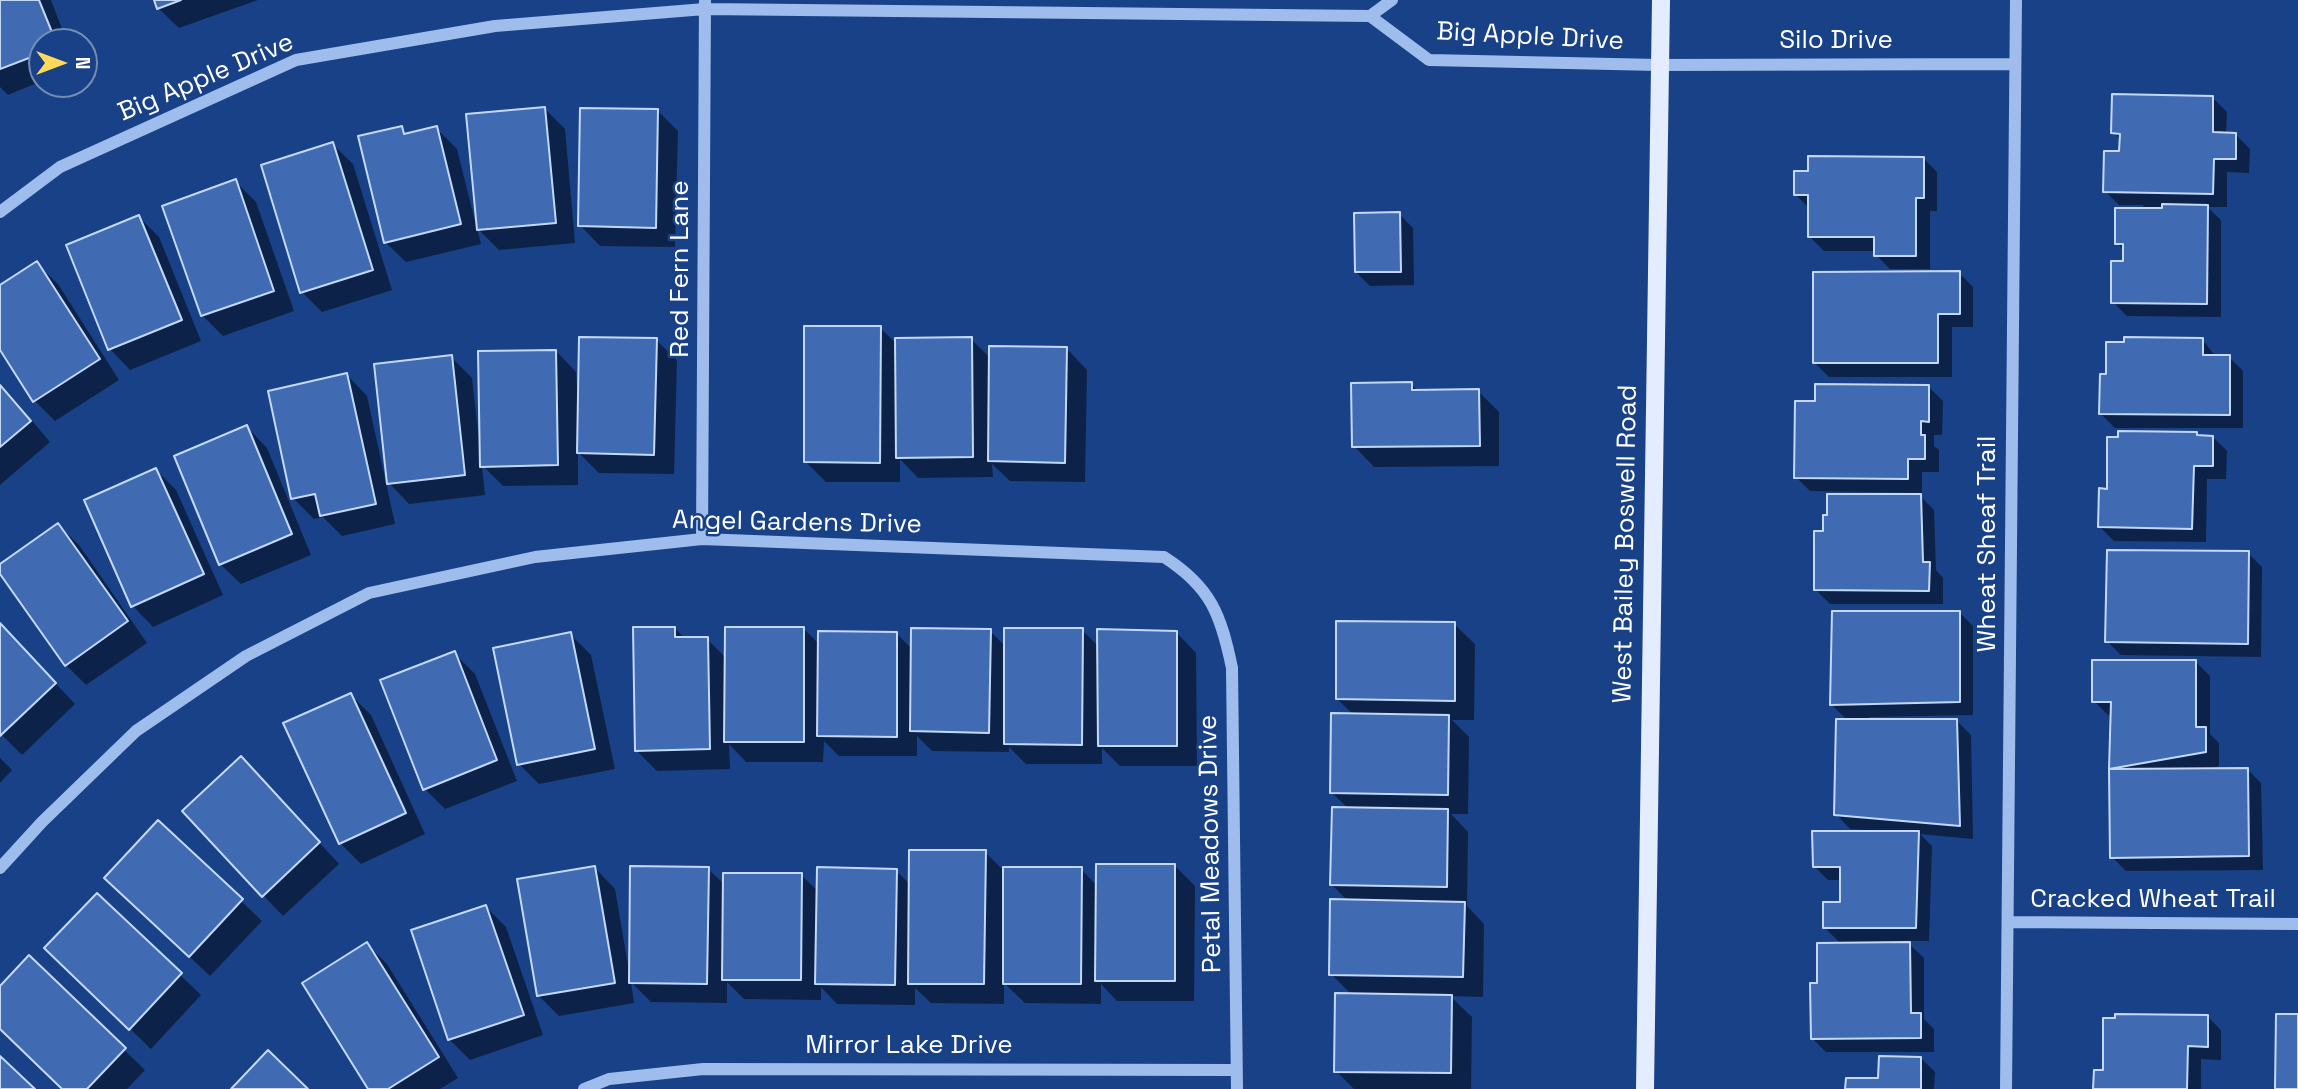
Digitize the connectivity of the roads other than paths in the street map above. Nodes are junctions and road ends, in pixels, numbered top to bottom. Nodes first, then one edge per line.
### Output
1 (1392, 0) edge
2 (1661, 0) edge
3 (2016, 0) edge
4 (705, 4) edge
5 (1370, 16) junction
6 (2015, 64) junction
7 (1658, 65) junction
8 (0, 212) edge
9 (702, 539) junction
10 (1211, 602) joint
11 (0, 868) edge
12 (2008, 922) junction
13 (2298, 924) edge
14 (1236, 1070) junction
15 (584, 1089) edge
16 (1237, 1089) edge
17 (1646, 1089) edge
18 (2006, 1089) edge

1 - 5 street
2 - 7 main road, West Bailey Boswell Road
3 - 6 street, Wheat Sheaf Trail
4 - 5 street, Big Apple Drive
4 - 8 street, Big Apple Drive
4 - 9 street, Red Fern Lane
5 - 7 street, Big Apple Drive
6 - 7 street, Silo Drive
6 - 12 street, Wheat Sheaf Trail
7 - 17 main road, West Bailey Boswell Road
9 - 10 street, Angel Gardens Drive
9 - 11 street, Angel Gardens Drive
10 - 14 street, Petal Meadows Drive
12 - 13 street, Cracked Wheat Trail
12 - 18 street, Wheat Sheaf Trail
14 - 15 street, Mirror Lake Drive
14 - 16 street, Petal Meadows Drive

